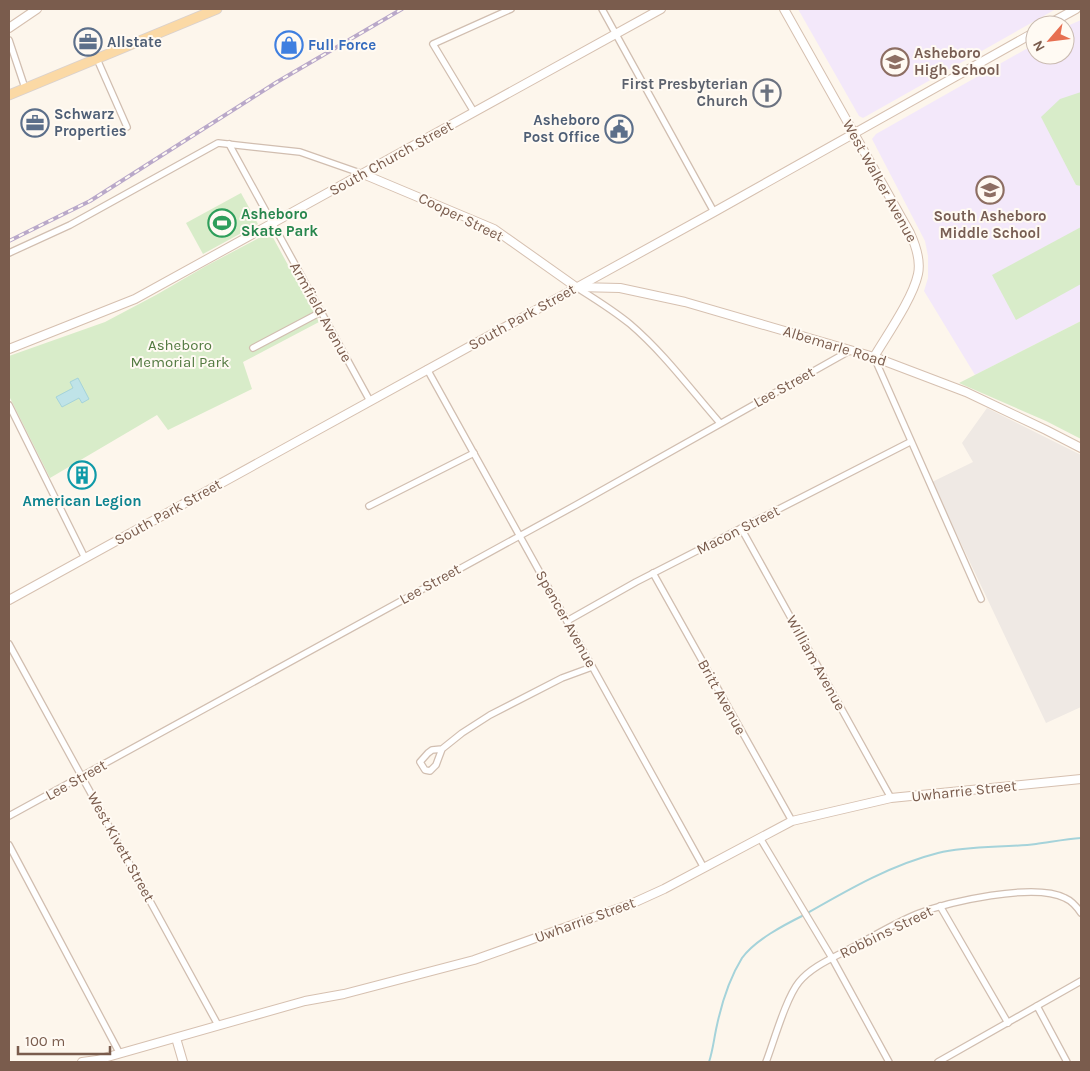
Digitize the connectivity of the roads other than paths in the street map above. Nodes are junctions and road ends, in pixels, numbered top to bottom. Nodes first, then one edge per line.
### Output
1 (37, 9) edge
2 (217, 9) edge
3 (511, 9) edge
4 (602, 9) edge
5 (661, 9) edge
6 (784, 9) edge
7 (9, 28) edge
8 (615, 34) junction
9 (1025, 38) edge
10 (9, 40) edge
11 (97, 59) junction
12 (25, 88) junction
13 (9, 95) edge
14 (474, 112) junction
15 (127, 127) dead end
16 (854, 134) junction
17 (229, 144) junction
18 (362, 174) junction
19 (714, 212) junction
20 (272, 223) junction
21 (9, 253) edge
22 (576, 287) junction
23 (321, 312) junction
24 (253, 348) dead end
25 (9, 349) edge
26 (850, 350) junction
27 (874, 357) junction
28 (427, 369) junction
29 (370, 401) junction
30 (9, 405) edge
31 (720, 423) junction
32 (910, 442) junction
33 (1081, 448) edge
34 (474, 453) junction
35 (369, 506) dead end
36 (741, 528) junction
37 (520, 536) junction
38 (85, 558) junction
39 (653, 573) junction
40 (981, 599) dead end
41 (9, 600) edge
42 (567, 621) junction
43 (9, 644) edge
44 (592, 667) junction
45 (442, 749) dead end
46 (81, 777) junction
47 (1081, 779) edge
48 (891, 798) junction
49 (9, 816) edge
50 (792, 821) junction
51 (760, 838) junction
52 (9, 845) edge
53 (704, 868) junction
54 (940, 906) junction
55 (1081, 913) edge
56 (832, 958) junction
57 (1081, 981) edge
58 (1036, 1006) junction
59 (1008, 1023) junction
60 (218, 1025) junction
61 (176, 1038) junction
62 (120, 1054) junction
63 (84, 1062) edge
64 (183, 1062) edge
65 (766, 1062) edge
66 (889, 1062) edge
67 (938, 1062) edge
68 (1067, 1062) edge

1 - 7 street
2 - 11 main road
3 - 14 street
4 - 8 street
5 - 8 street, South Church Street
6 - 16 street, West Walker Avenue
8 - 14 street, South Church Street
8 - 19 street
9 - 16 street, South Park Street
10 - 12 street
11 - 12 main road
11 - 15 street
12 - 13 main road
14 - 18 street, South Church Street
16 - 19 street, South Park Street
16 - 27 street, West Walker Avenue
17 - 18 street, Cooper Street
17 - 20 street, Armfield Avenue
17 - 21 street
18 - 20 street, South Church Street
18 - 22 street, Cooper Street
19 - 22 street, South Park Street
20 - 23 street, Armfield Avenue
20 - 25 street, South Church Street
22 - 26 street, Albemarle Road
22 - 28 street, South Park Street
22 - 31 street, Cooper Street
23 - 24 street
23 - 29 street, Armfield Avenue
26 - 27 street, Albemarle Road
26 - 31 street, Lee Street
27 - 32 street
27 - 33 street, Albemarle Road
28 - 29 street, South Park Street
28 - 34 street, Spencer Avenue
29 - 38 street, South Park Street
30 - 38 street
31 - 37 street, Lee Street
32 - 36 street, Macon Street
32 - 40 street
34 - 35 street
34 - 37 street, Spencer Avenue
36 - 39 street, Macon Street
36 - 48 street, William Avenue
37 - 42 street, Spencer Avenue
37 - 46 street, Lee Street
38 - 41 street, South Park Street
39 - 42 street, Macon Street
39 - 50 street, Britt Avenue
42 - 44 street, Spencer Avenue
43 - 46 street, West Kivett Street
44 - 45 street
44 - 53 street, Spencer Avenue
46 - 49 street, Lee Street
46 - 60 street, West Kivett Street
47 - 48 street, Uwharrie Street
48 - 50 street, Uwharrie Street
50 - 51 street, Uwharrie Street
51 - 53 street, Uwharrie Street
51 - 56 street
52 - 62 street
53 - 60 street, Uwharrie Street
54 - 55 street, Robbins Street
54 - 56 street, Robbins Street
54 - 59 street
56 - 65 street, Robbins Street
56 - 66 street
57 - 58 street
58 - 59 street
58 - 68 street
59 - 67 street
60 - 61 street, Uwharrie Street
61 - 62 street, Uwharrie Street
61 - 64 street
62 - 63 street, Uwharrie Street

